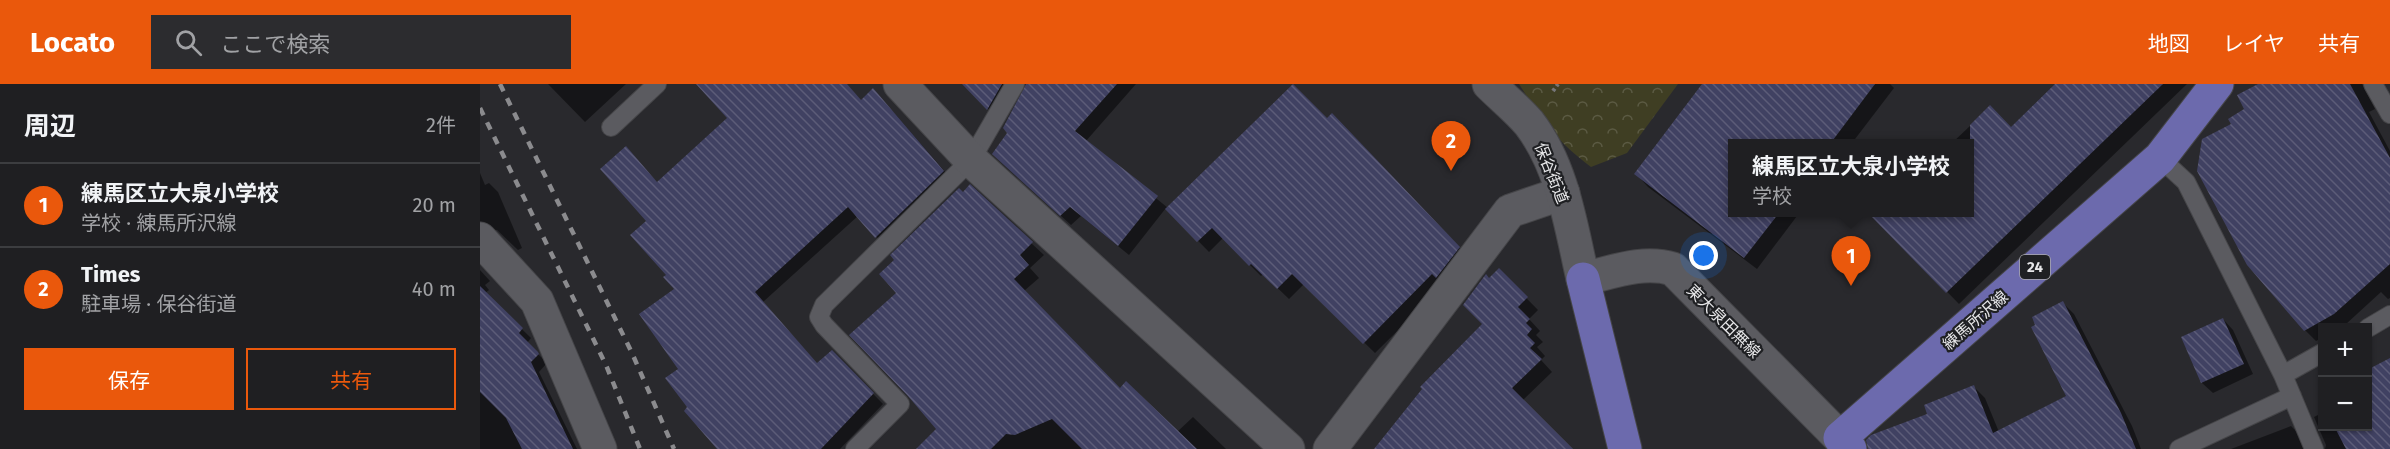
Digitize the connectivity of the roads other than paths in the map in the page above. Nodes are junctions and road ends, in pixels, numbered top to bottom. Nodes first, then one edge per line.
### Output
1 (657, 84) edge
2 (900, 84) edge
3 (1015, 84) edge
4 (1489, 84) edge
5 (2217, 84) edge
6 (2373, 84) edge
7 (2390, 114) edge
8 (611, 127) dead end
9 (2160, 158) junction
10 (971, 160) junction
11 (1563, 193) junction
12 (480, 239) edge
13 (1583, 279) junction
14 (2390, 315) edge
15 (2372, 325) edge
16 (2318, 355) edge
17 (2283, 375) junction
18 (2292, 396) junction
19 (1845, 443) edge
20 (600, 449) edge
21 (855, 449) edge
22 (1288, 449) edge
23 (1330, 449) edge
24 (1626, 449) edge
25 (2179, 449) edge
26 (2314, 449) edge

1 - 8 lane
2 - 10 street
3 - 10 lane
4 - 11 street, 保谷街道
5 - 9 main road, 練馬所沢線 / 24
6 - 7 lane
9 - 17 lane
9 - 19 main road, 練馬所沢線 / 24
10 - 21 lane
10 - 22 street
11 - 13 street, 保谷街道
11 - 23 street
12 - 20 street
13 - 19 street, 東大泉田無線
13 - 24 main road
14 - 15 lane
16 - 17 lane
17 - 18 lane
18 - 25 lane
18 - 26 lane

